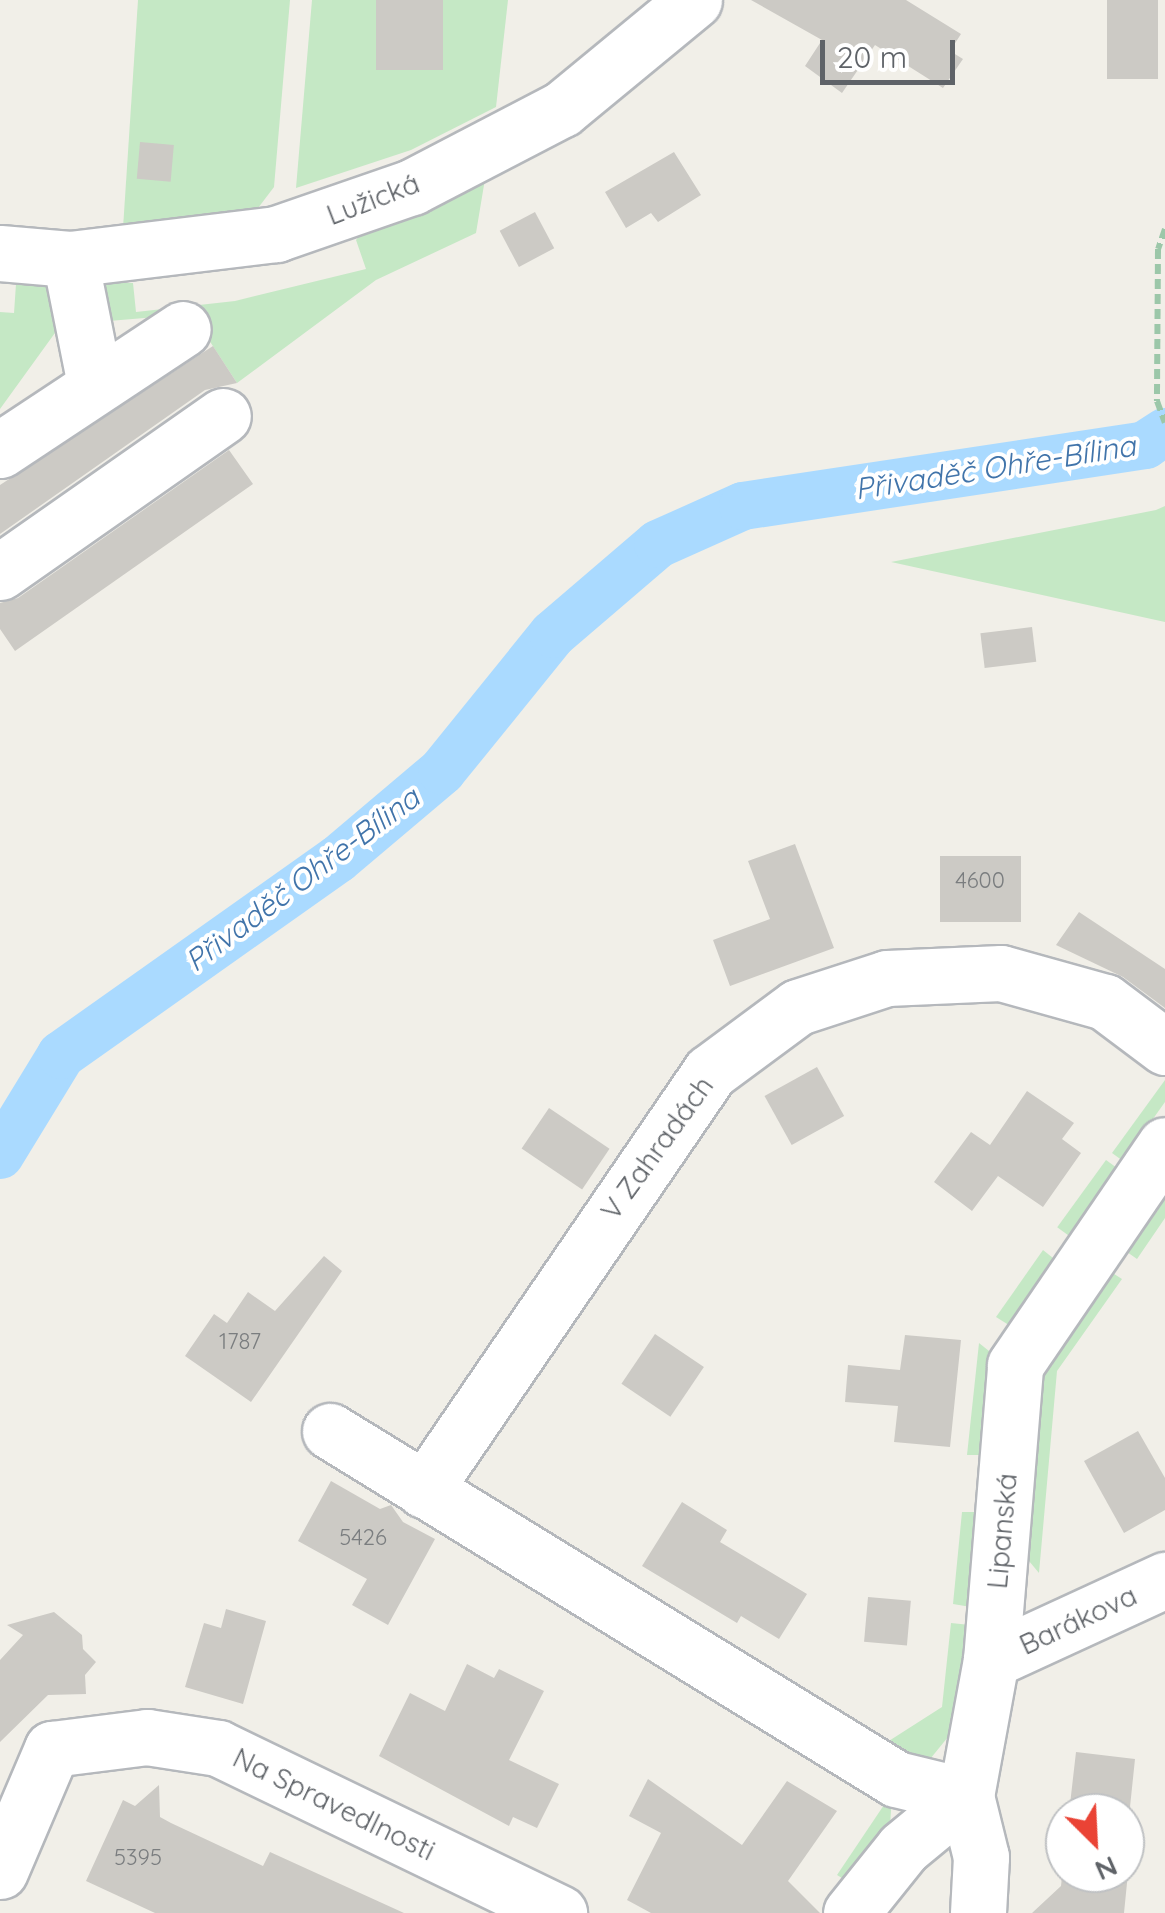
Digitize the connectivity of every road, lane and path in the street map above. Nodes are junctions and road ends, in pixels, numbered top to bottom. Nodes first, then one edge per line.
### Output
1 (694, 0) edge
2 (1165, 228) edge
3 (0, 253) edge
4 (70, 259) junction
5 (183, 329) dead end
6 (94, 384) junction
7 (224, 416) dead end
8 (1165, 422) edge
9 (0, 450) edge
10 (0, 572) edge
11 (1165, 1047) edge
12 (1165, 1145) edge
13 (330, 1431) dead end
14 (424, 1490) junction
15 (1165, 1580) edge
16 (991, 1660) junction
17 (966, 1796) junction
18 (0, 1871) edge
19 (559, 1913) edge
20 (851, 1913) edge
21 (978, 1913) edge

1 - 4 street, Lužická
2 - 8 path
3 - 4 street, Lužická
4 - 6 street
5 - 6 street
6 - 9 street
7 - 10 street
11 - 14 street, V Zahradách
12 - 16 street, Lipanská
13 - 14 street
14 - 17 street
15 - 16 street, Barákova
16 - 17 street, Lipanská
17 - 20 street
17 - 21 street
18 - 19 street, Na Spravedlnosti

